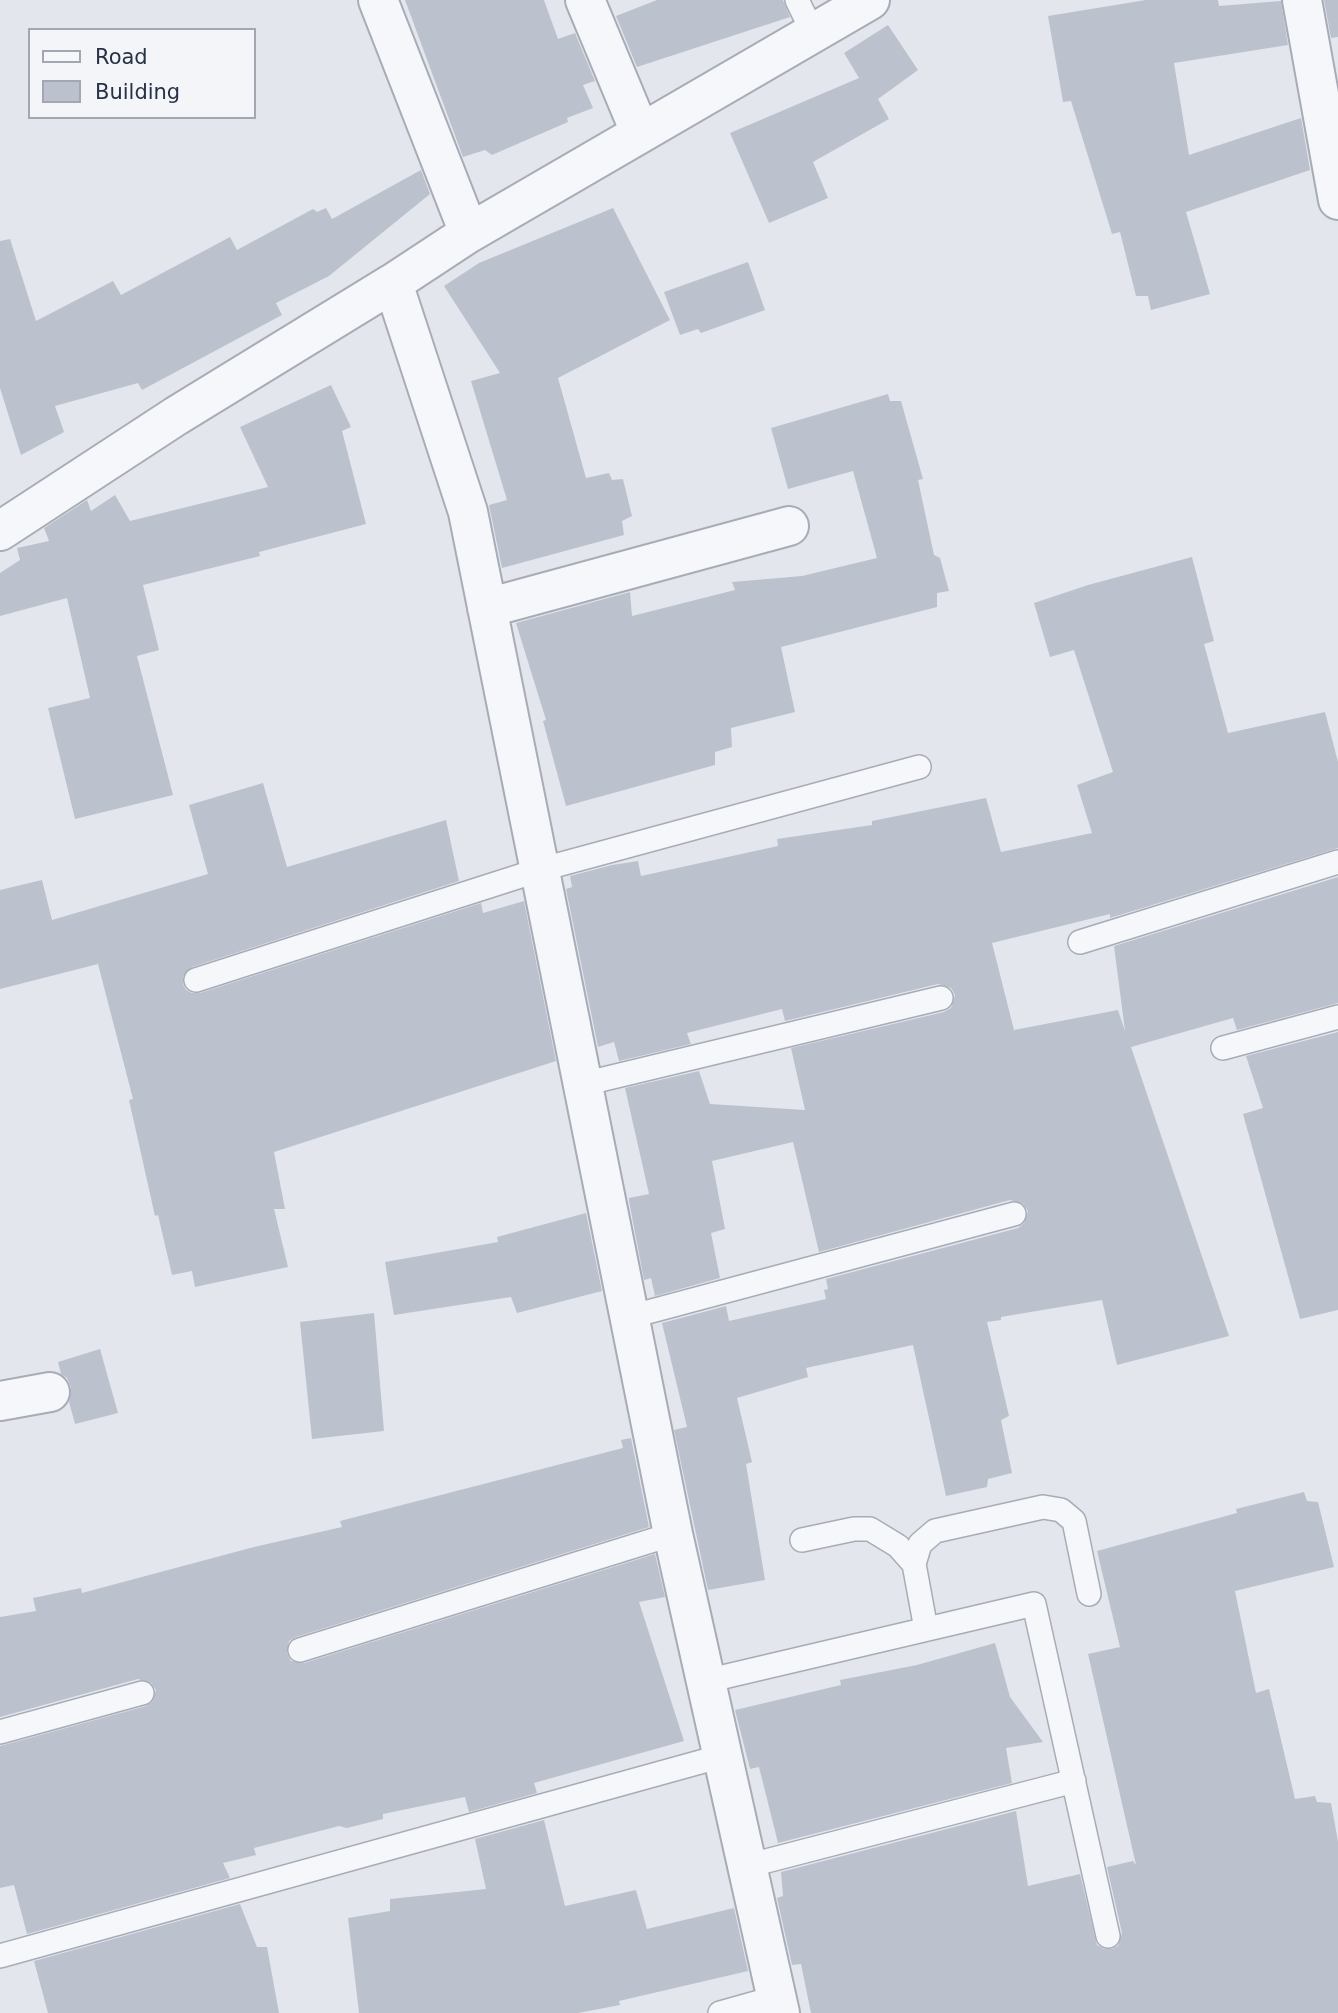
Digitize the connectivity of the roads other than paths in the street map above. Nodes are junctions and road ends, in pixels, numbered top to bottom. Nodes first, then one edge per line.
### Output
1 (378, 0) edge
2 (585, 0) edge
3 (870, 0) edge
4 (1302, 0) edge
5 (805, 17) edge
6 (640, 132) junction
7 (1333, 141) edge
8 (1338, 200) edge
9 (469, 233) junction
10 (393, 283) junction
11 (789, 526) dead end
12 (0, 531) edge
13 (487, 608) junction
14 (919, 767) dead end
15 (1338, 862) edge
16 (539, 870) junction
17 (1080, 942) dead end
18 (196, 980) dead end
19 (941, 998) dead end
20 (1338, 1017) edge
21 (1223, 1048) dead end
22 (583, 1084) junction
23 (1014, 1214) dead end
24 (629, 1317) junction
25 (50, 1392) dead end
26 (0, 1401) edge
27 (673, 1534) junction
28 (803, 1540) dead end
29 (914, 1564) junction
30 (1089, 1594) dead end
31 (926, 1629) junction
32 (300, 1650) dead end
33 (706, 1681) junction
34 (142, 1693) dead end
35 (0, 1732) edge
36 (722, 1756) junction
37 (1074, 1781) junction
38 (747, 1866) junction
39 (1108, 1936) dead end
40 (0, 1956) edge
41 (778, 2005) edge
42 (720, 2013) edge

1 - 9 street
2 - 6 street
3 - 5 street
4 - 7 street
5 - 6 street
6 - 9 street
7 - 8 street
9 - 10 street
10 - 12 street
10 - 13 street
11 - 13 street
13 - 16 street
14 - 16 lane
15 - 17 lane
16 - 18 lane
16 - 22 street
19 - 22 lane
20 - 21 lane
22 - 24 street
23 - 24 lane
24 - 27 street
25 - 26 street
27 - 32 lane
27 - 33 street
28 - 29 lane
29 - 30 lane
29 - 31 lane
31 - 33 lane
31 - 37 lane
33 - 36 street
34 - 35 lane
36 - 38 street
36 - 40 lane
37 - 38 lane
37 - 39 lane
38 - 41 street
41 - 42 lane

